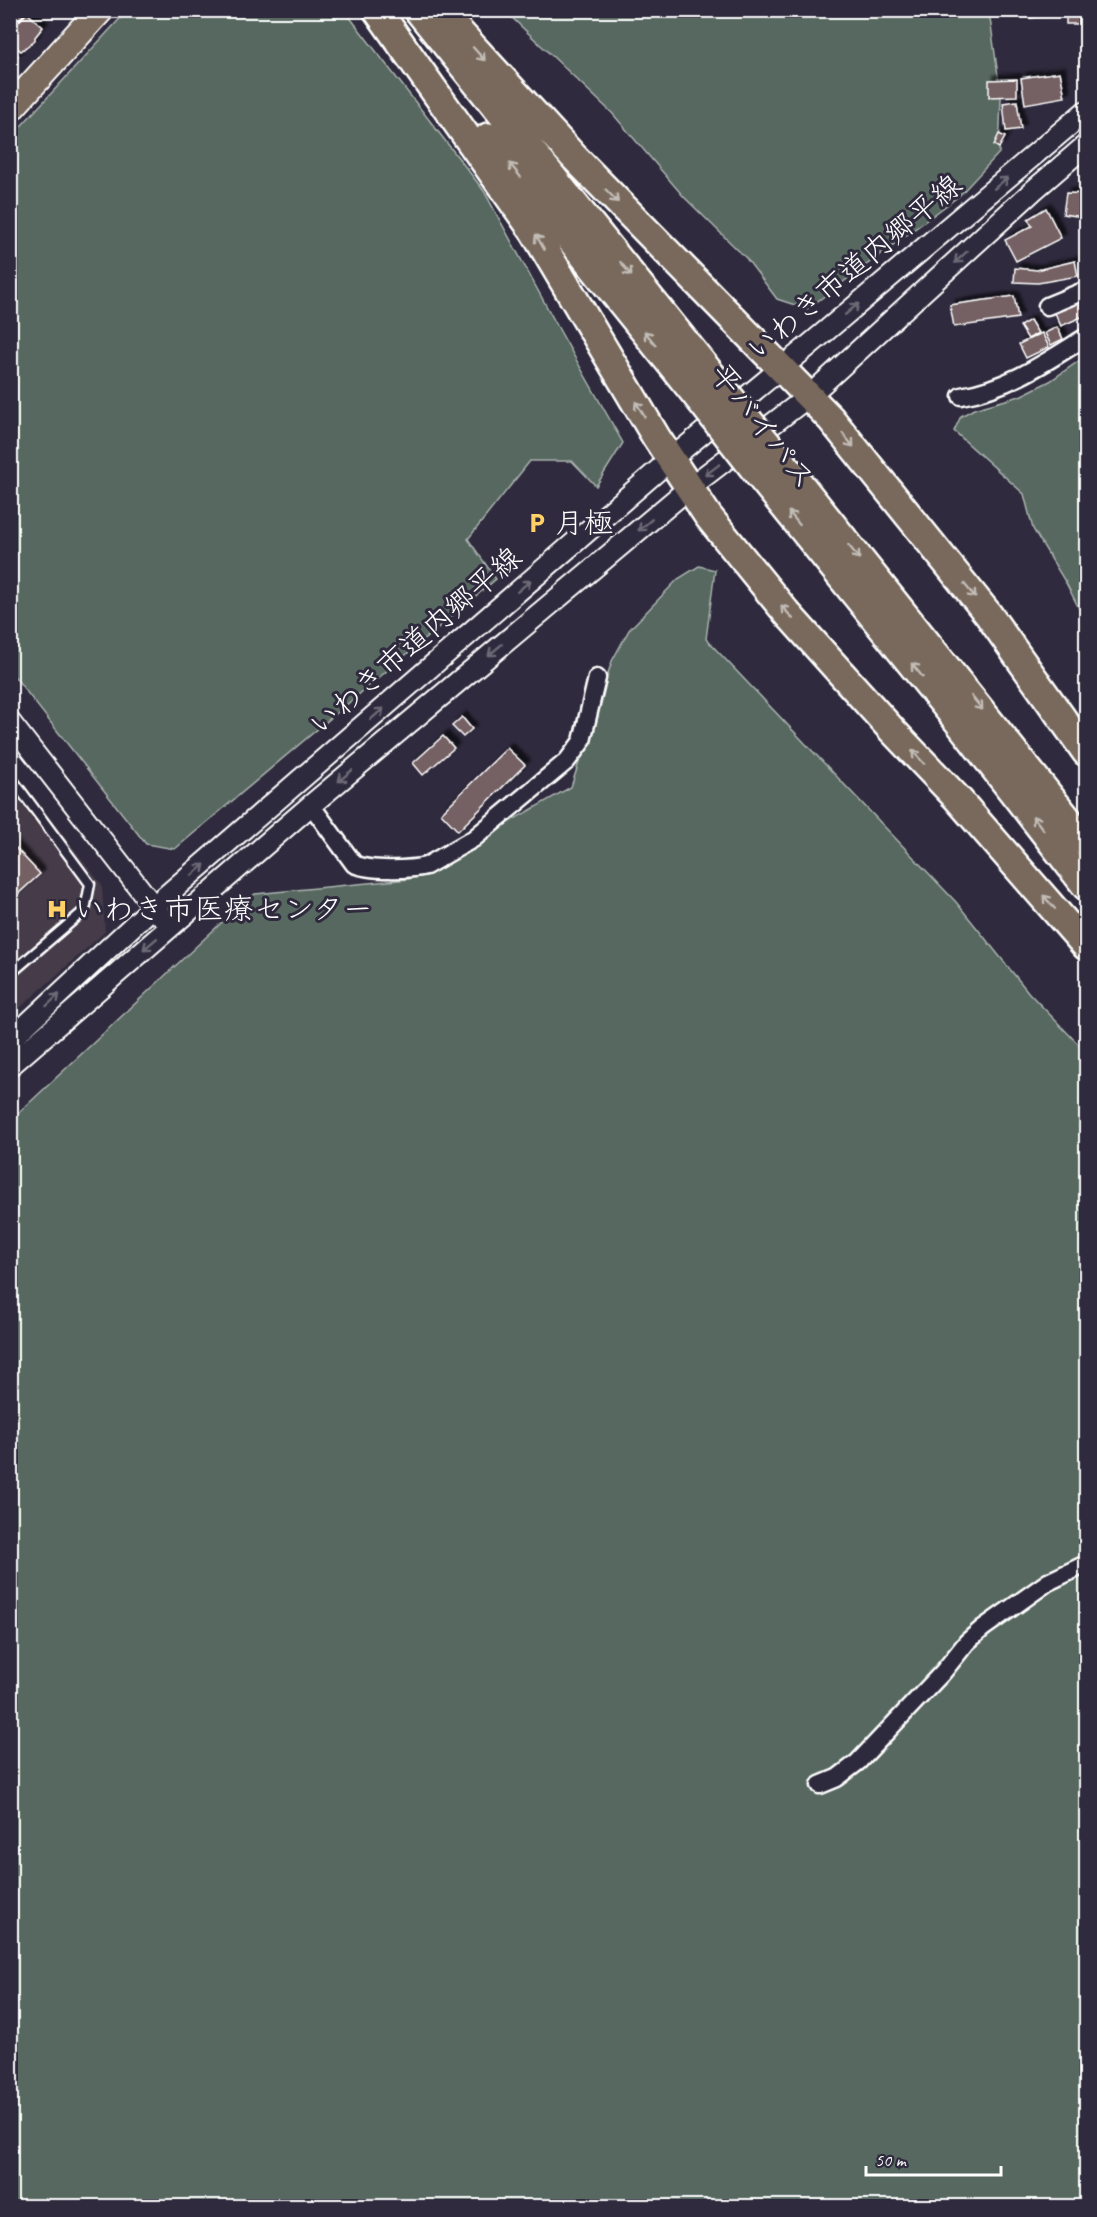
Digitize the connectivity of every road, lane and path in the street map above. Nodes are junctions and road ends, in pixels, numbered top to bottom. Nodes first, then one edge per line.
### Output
1 (100, 10) edge
2 (377, 10) edge
3 (385, 10) edge
4 (418, 10) edge
5 (439, 10) edge
6 (10, 109) edge
7 (1086, 111) edge
8 (1086, 146) edge
9 (1086, 290) edge
10 (1047, 306) dead end
11 (1086, 337) edge
12 (781, 367) junction
13 (710, 392) junction
14 (809, 396) junction
15 (961, 396) dead end
16 (670, 459) junction
17 (689, 488) junction
18 (597, 678) dead end
19 (10, 722) edge
20 (1086, 752) edge
21 (10, 776) edge
22 (311, 805) junction
23 (1086, 842) edge
24 (1086, 886) edge
25 (153, 907) junction
26 (170, 927) junction
27 (1086, 946) edge
28 (10, 974) edge
29 (10, 1040) edge
30 (10, 1066) edge
31 (1086, 1564) edge
32 (820, 1785) dead end

1 - 6 main road
16 -> 2 highway
13 -> 3 highway, 平バイパス
4 -> 13 highway, 平バイパス
5 -> 12 highway
12 -> 7 street, いわき市道内郷平線
8 -> 14 street, いわき市道内郷平線
9 - 10 street
11 - 15 street
12 - 14 highway
12 - 16 street, いわき市道内郷平線
13 -> 23 highway, 平バイパス, bridge
24 -> 13 highway, 平バイパス, bridge
14 -> 17 street, いわき市道内郷平線
14 -> 20 highway
16 - 17 highway
25 -> 16 street, いわき市道内郷平線
17 -> 22 street, いわき市道内郷平線
27 -> 17 highway
18 - 22 street
19 - 25 street
21 - 28 lane
22 - 26 street, いわき市道内郷平線
25 - 26 street
29 -> 25 street, いわき市道内郷平線
26 -> 30 street, いわき市道内郷平線
31 - 32 street

